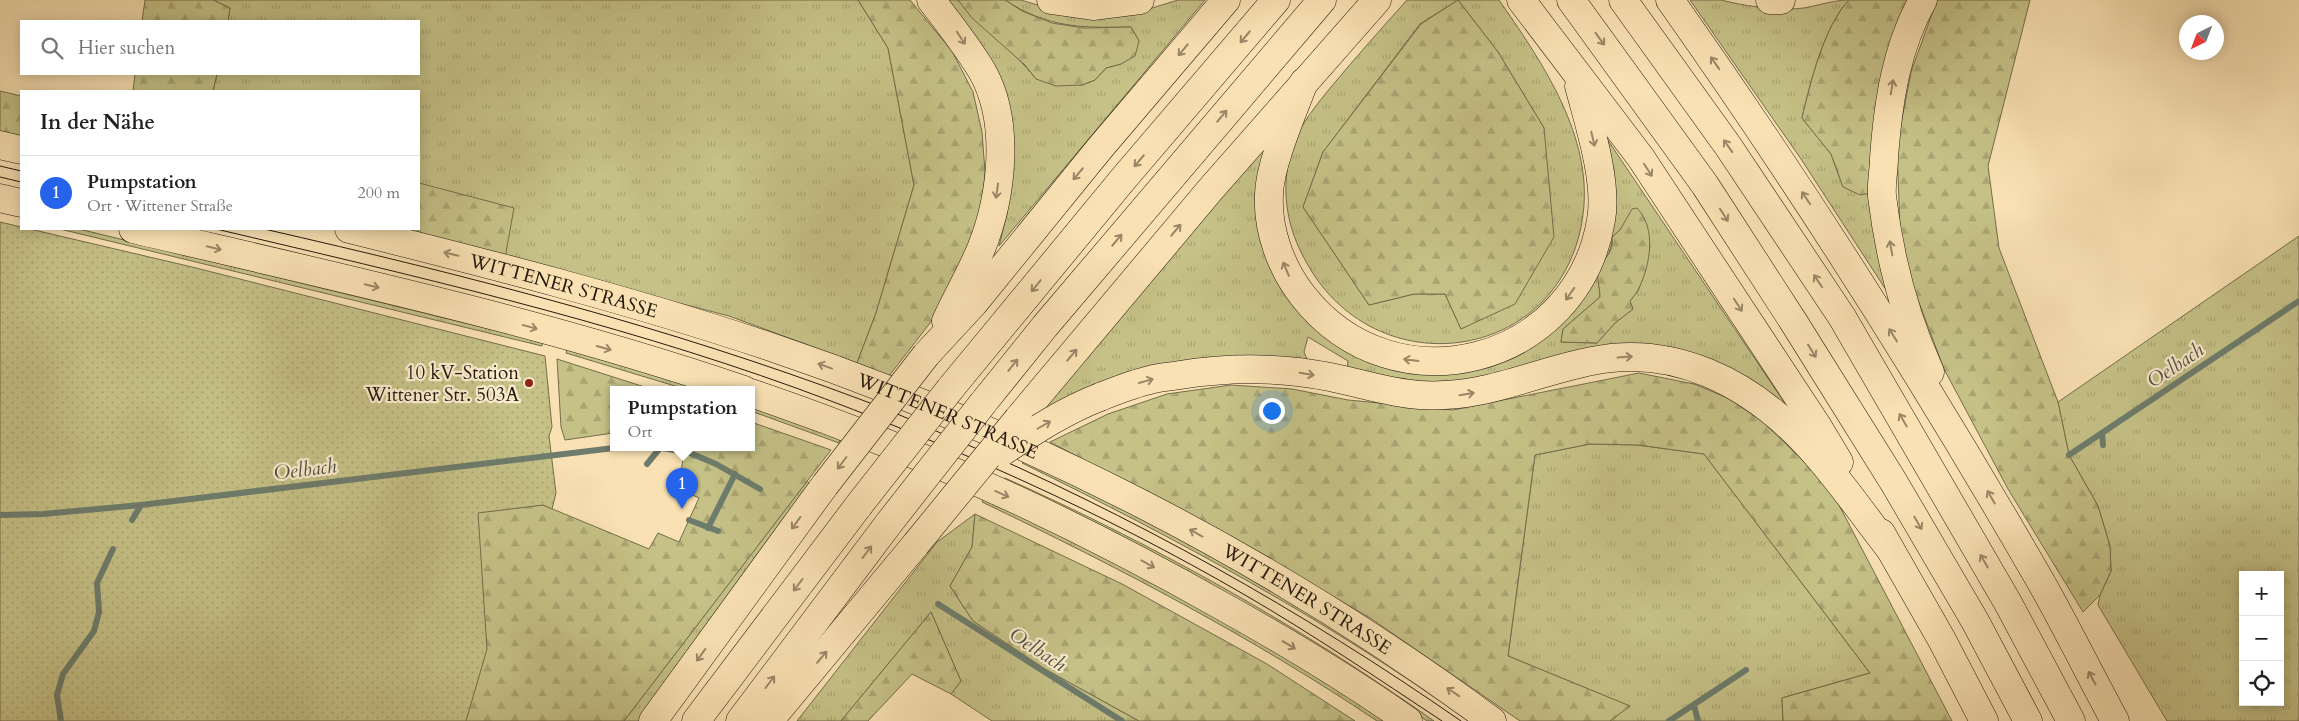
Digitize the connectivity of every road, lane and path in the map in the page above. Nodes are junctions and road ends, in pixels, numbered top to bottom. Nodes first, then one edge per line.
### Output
1 (931, 0) edge
2 (1051, 0) edge
3 (1140, 0) edge
4 (1226, 0) edge
5 (1276, 0) edge
6 (1322, 0) edge
7 (1378, 0) edge
8 (1522, 0) edge
9 (1571, 0) edge
10 (1623, 0) edge
11 (1670, 0) edge
12 (1770, 0) edge
13 (1781, 0) edge
14 (1923, 0) edge
15 (1576, 75) junction
16 (1304, 82) junction
17 (0, 145) edge
18 (20, 150) edge
19 (0, 198) edge
20 (20, 202) edge
21 (137, 230) edge
22 (353, 230) edge
23 (931, 348) junction
24 (731, 386) edge
25 (755, 394) edge
26 (1973, 466) junction
27 (974, 472) junction
28 (1890, 549) junction
29 (653, 721) edge
30 (696, 721) edge
31 (740, 721) edge
32 (769, 721) edge
33 (1408, 721) edge
34 (1492, 721) edge
35 (1984, 721) edge
36 (2028, 721) edge
37 (2071, 721) edge
38 (2115, 721) edge

1 -> 23 main road
2 - 3 main road
4 -> 23 main road
5 -> 30 main road, bridge
31 -> 6 main road, bridge
7 - 16 main road
8 - 15 main road
9 -> 36 main road
37 -> 10 main road
26 -> 11 main road
12 - 13 main road
26 -> 14 main road
15 -> 16 main road
15 -> 28 main road
27 -> 16 main road, bridge
17 - 18 main road
19 - 20 main road
21 -> 24 main road
34 -> 22 main road, WITTENER STRASSE
23 -> 29 main road, bridge
25 -> 33 main road
38 -> 26 main road
27 -> 28 main road, bridge
32 -> 27 main road, bridge
28 - 35 main road

